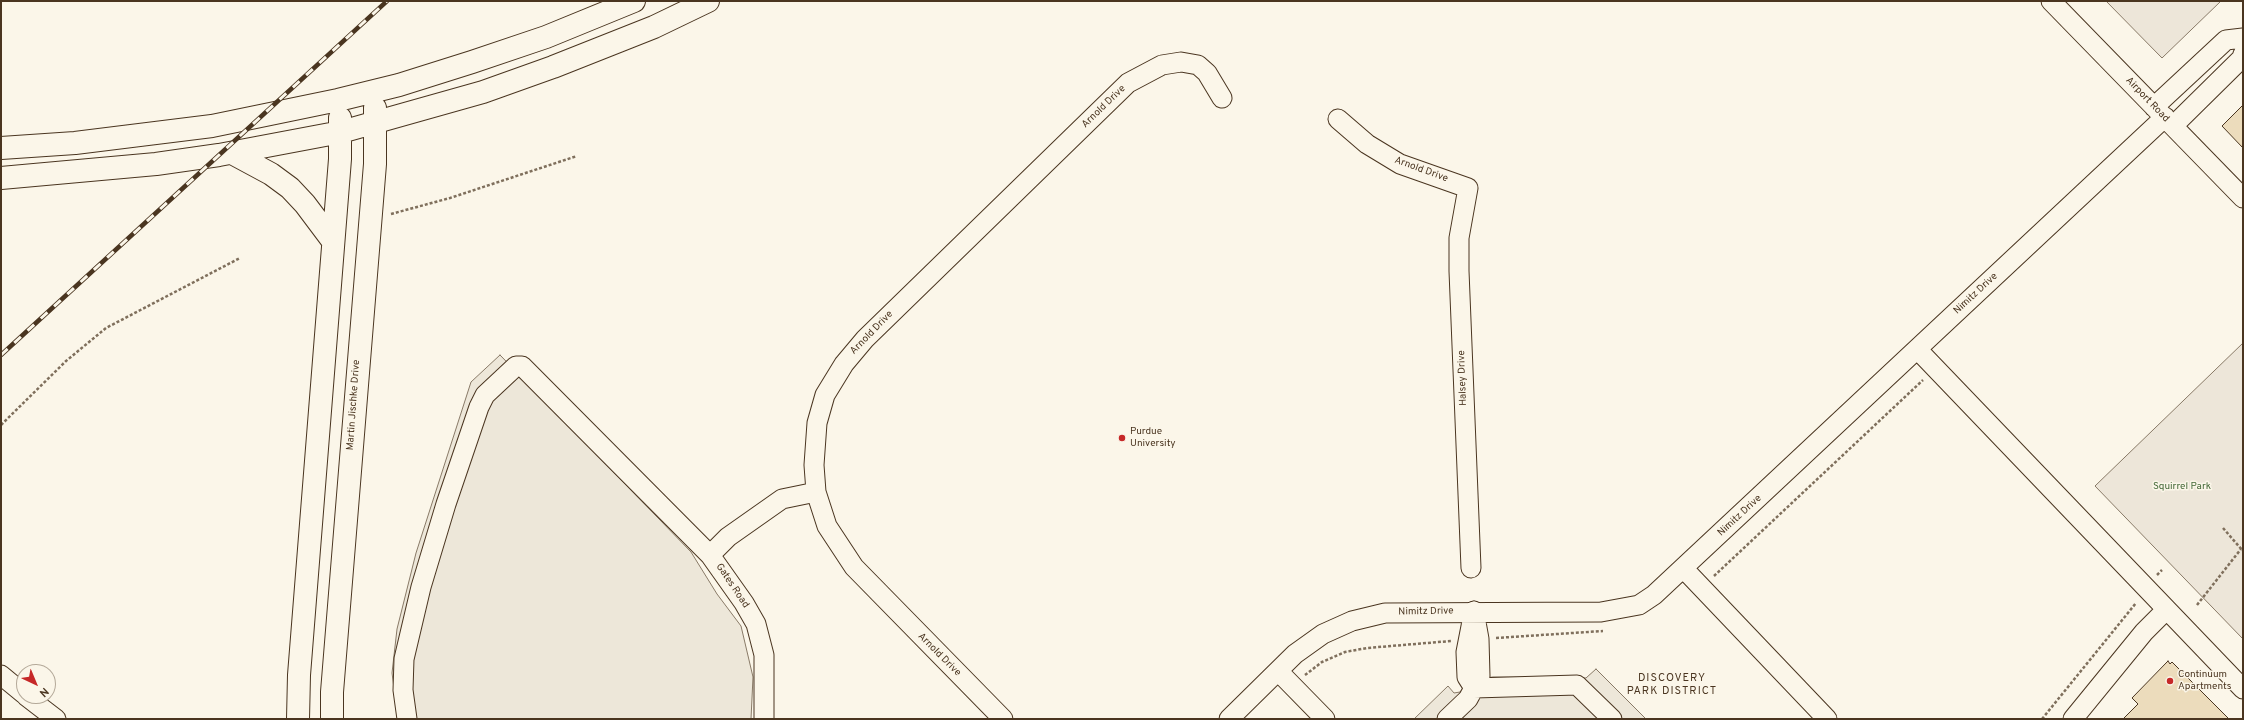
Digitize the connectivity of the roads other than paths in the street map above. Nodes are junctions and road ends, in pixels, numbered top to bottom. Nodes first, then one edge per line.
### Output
1 (634, 1) edge
2 (708, 1) edge
3 (2051, 1) edge
4 (2243, 38) edge
5 (2243, 54) edge
6 (373, 92) junction
7 (1222, 98) dead end
8 (338, 100) junction
9 (2164, 117) junction
10 (1338, 119) dead end
11 (376, 123) junction
12 (342, 132) junction
13 (1, 148) edge
14 (232, 153) junction
15 (1, 178) edge
16 (1468, 188) joint
17 (2243, 198) edge
18 (332, 240) junction
19 (1918, 349) junction
20 (816, 492) junction
21 (710, 555) junction
22 (1471, 568) dead end
23 (1684, 570) junction
24 (2166, 610) junction
25 (1474, 611) junction
26 (1278, 671) junction
27 (1, 675) edge
28 (16, 688) edge
29 (1474, 688) junction
30 (2243, 689) edge
31 (37, 704) edge
32 (56, 719) edge
33 (298, 719) edge
34 (332, 719) edge
35 (407, 719) edge
36 (764, 719) edge
37 (1002, 719) edge
38 (1229, 719) edge
39 (1325, 719) edge
40 (1447, 719) edge
41 (1612, 719) edge
42 (1827, 719) edge
43 (2073, 719) edge

1 - 6 main road
2 - 11 main road
3 - 9 street, Airport Road
4 - 9 street
5 - 9 street
6 - 8 main road
6 - 11 main road, Martin Jischke Drive
7 - 20 street, Arnold Drive
8 - 12 main road
8 - 13 main road
9 - 17 street, Airport Road
9 - 19 street, Nimitz Drive
10 - 16 street, Arnold Drive
11 - 12 main road
11 - 34 main road, Martin Jischke Drive
12 - 14 main road
12 - 18 main road
14 - 15 main road
14 - 18 main road
16 - 22 street, Halsey Drive
18 - 33 main road
19 - 23 street, Nimitz Drive
19 - 24 street
20 - 21 street, Gates Road
20 - 37 street, Arnold Drive
21 - 35 street
21 - 36 street, Gates Road
23 - 25 street, Nimitz Drive
23 - 42 street
24 - 30 street
24 - 43 street
25 - 26 street, Nimitz Drive
25 - 29 street
26 - 38 street, Nimitz Drive
26 - 39 street
27 - 28 street
29 - 40 street
29 - 41 street
31 - 32 street

